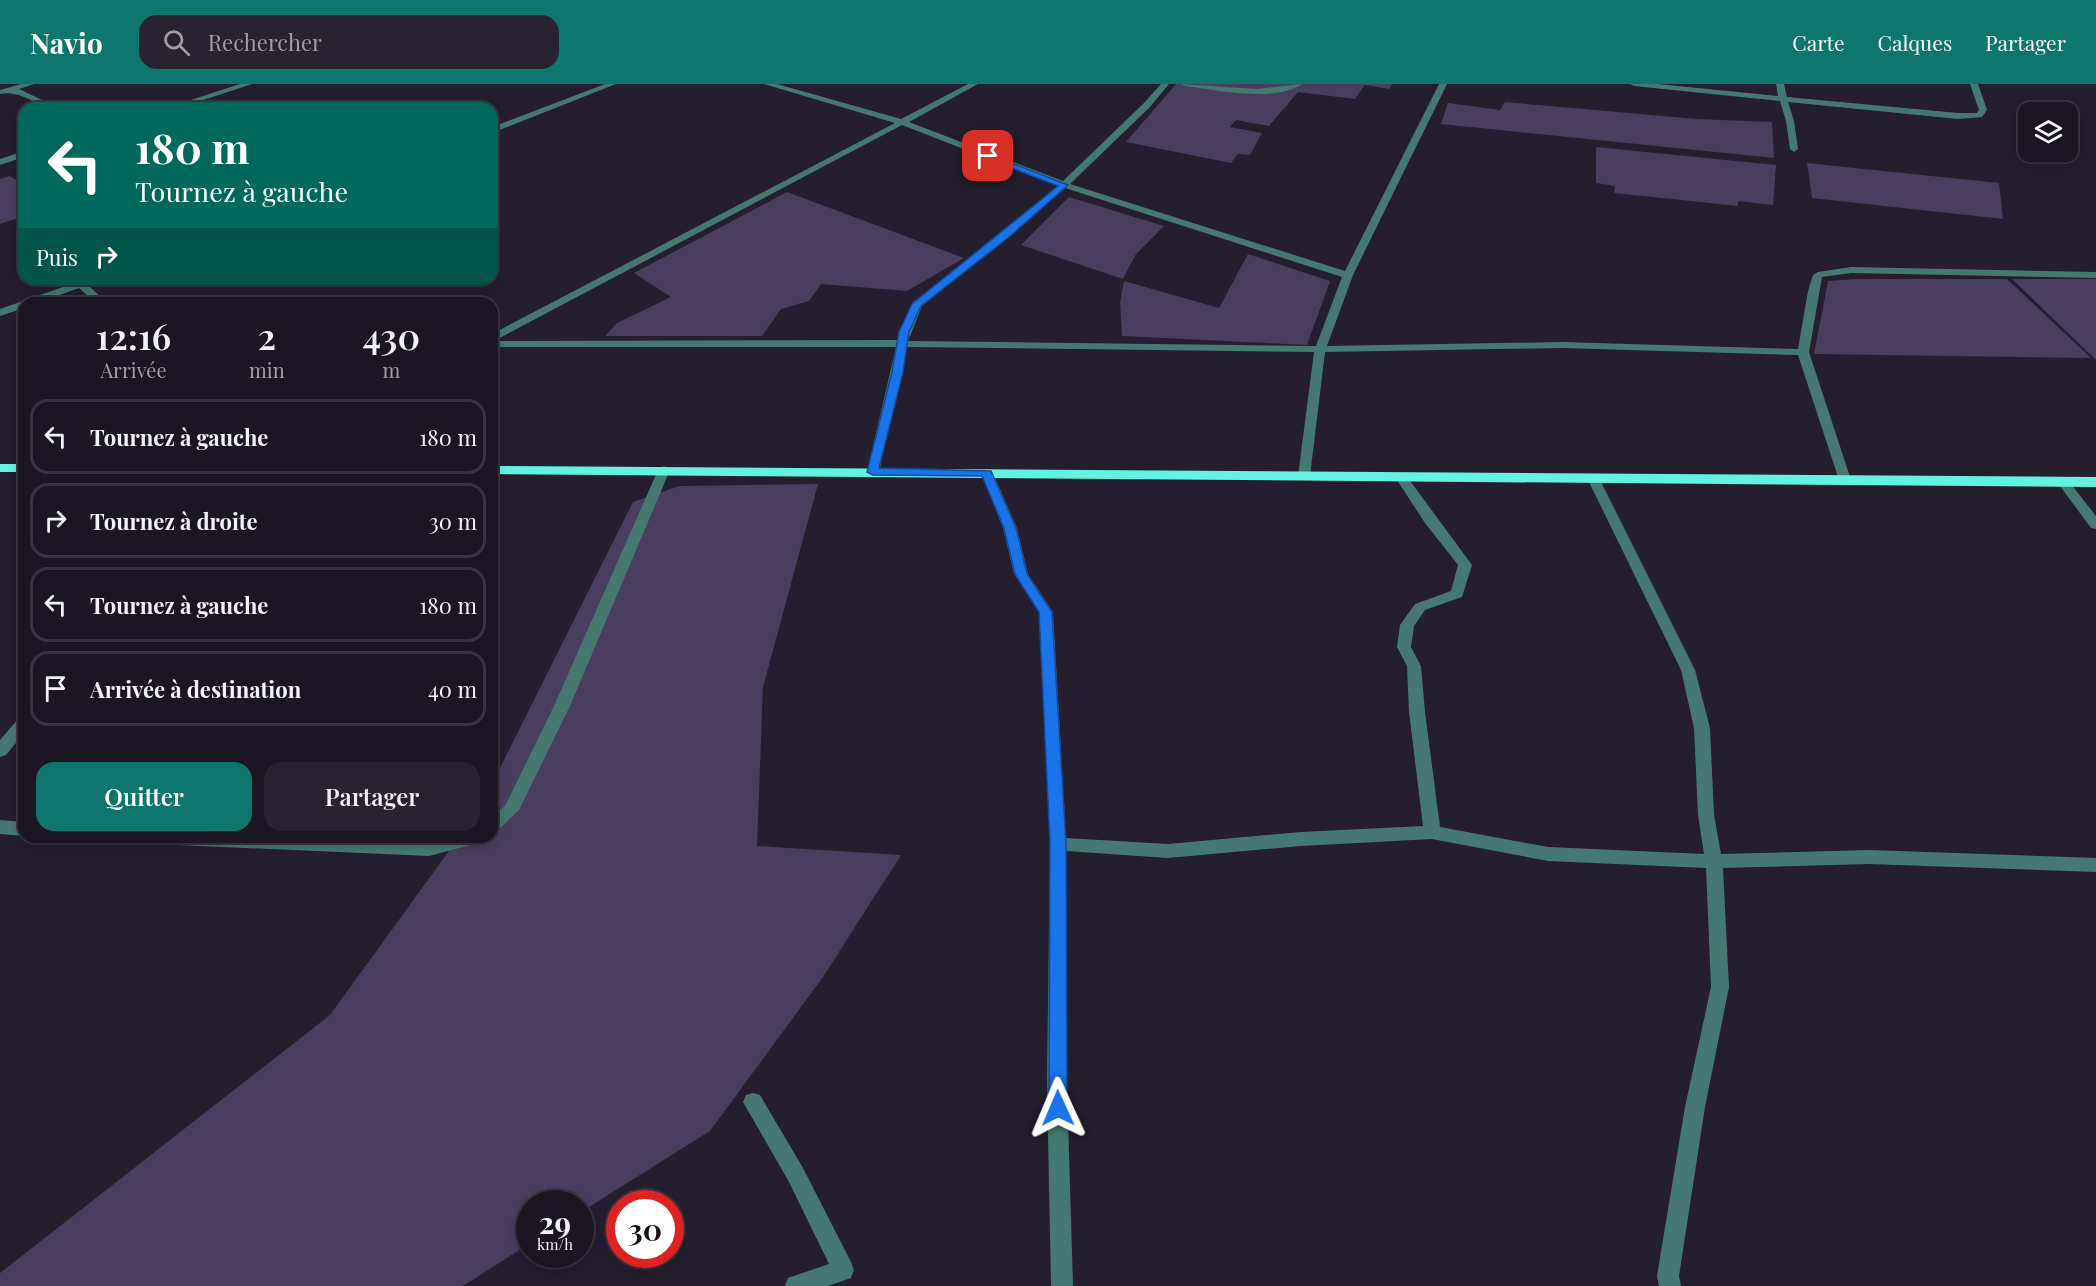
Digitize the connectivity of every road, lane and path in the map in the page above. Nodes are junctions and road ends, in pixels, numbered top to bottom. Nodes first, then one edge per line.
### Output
1 (30, 84) edge
2 (248, 84) edge
3 (612, 84) edge
4 (768, 84) edge
5 (974, 84) edge
6 (1165, 84) edge
7 (1185, 84) edge
8 (1298, 84) edge
9 (1443, 84) edge
10 (1634, 84) edge
11 (1780, 84) edge
12 (1974, 84) edge
13 (12, 89) junction
14 (0, 92) edge
15 (1783, 99) junction
16 (41, 102) edge
17 (190, 102) edge
18 (902, 122) junction
19 (498, 128) edge
20 (1794, 149) dead end
21 (18, 156) edge
22 (0, 162) edge
23 (1064, 185) junction
24 (2096, 275) edge
25 (1348, 276) junction
26 (77, 285) edge
27 (81, 285) edge
28 (45, 297) edge
29 (95, 297) edge
30 (18, 307) edge
31 (0, 313) edge
32 (498, 335) edge
33 (903, 343) junction
34 (498, 344) edge
35 (1320, 349) junction
36 (1803, 352) junction
37 (0, 468) edge
38 (18, 468) edge
39 (498, 470) edge
40 (664, 471) junction
41 (873, 472) junction
42 (987, 473) junction
43 (1304, 476) junction
44 (1401, 477) junction
45 (1593, 478) junction
46 (1845, 480) junction
47 (2063, 482) junction
48 (2096, 482) edge
49 (2096, 525) edge
50 (18, 729) edge
51 (0, 751) edge
52 (498, 820) edge
53 (0, 827) edge
54 (18, 828) edge
55 (1432, 832) junction
56 (292, 843) edge
57 (452, 843) edge
58 (1058, 843) junction
59 (1714, 861) junction
60 (2096, 865) edge
61 (753, 1101) dead end
62 (796, 1286) edge
63 (1062, 1286) edge
64 (1670, 1286) edge

1 - 13 street
2 - 17 street
3 - 19 street
4 - 18 street
5 - 18 street
6 - 23 street
7 - 8 street
9 - 25 street
10 - 15 street
11 - 15 street
12 - 15 street
13 - 14 street
13 - 16 street
15 - 20 street
18 - 23 street
18 - 32 street
21 - 22 street
23 - 25 street
23 - 33 street
24 - 36 street
25 - 35 street
26 - 28 street
27 - 29 street
30 - 31 street
33 - 34 street
33 - 35 street
33 - 41 street
35 - 36 street
35 - 43 street
36 - 46 street
37 - 38 highway
39 - 40 highway
40 - 41 highway
40 - 52 street
41 - 42 highway
42 - 43 highway
42 - 58 street
43 - 44 highway
44 - 45 highway
44 - 55 street
45 - 46 highway
45 - 59 street
46 - 47 highway
47 - 48 highway
47 - 49 street
50 - 51 street
53 - 54 street
55 - 58 street
55 - 59 street
56 - 57 street
58 - 63 street
59 - 60 street
59 - 64 street
61 - 62 street

